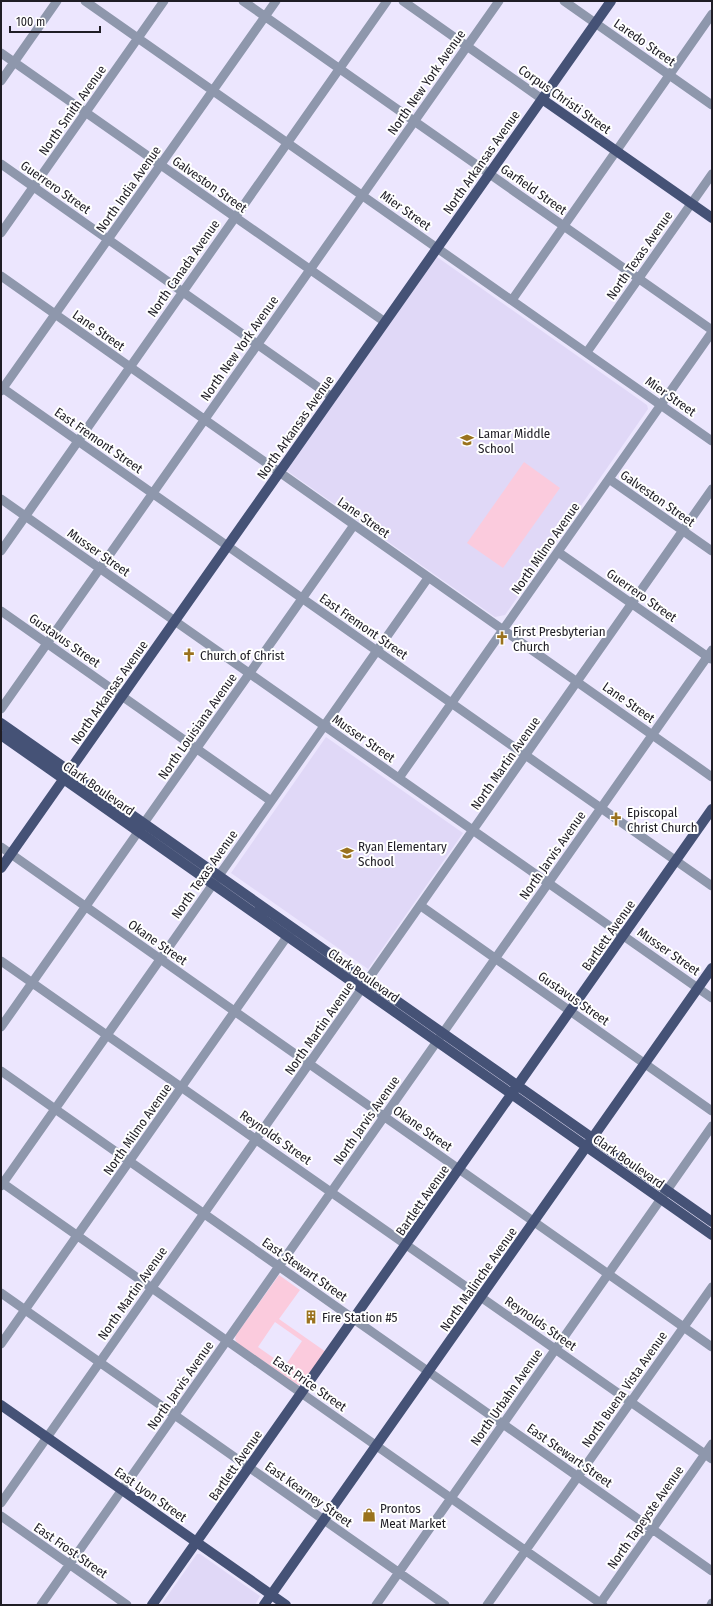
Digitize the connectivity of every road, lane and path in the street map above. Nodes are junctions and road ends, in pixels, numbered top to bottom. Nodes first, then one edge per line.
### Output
1 (57, 1) edge
2 (86, 1) edge
3 (164, 1) edge
4 (243, 1) edge
5 (276, 1) edge
6 (387, 1) edge
7 (403, 1) edge
8 (499, 1) edge
9 (564, 1) edge
10 (611, 1) edge
11 (712, 14) edge
12 (265, 16) junction
13 (595, 23) junction
14 (138, 38) junction
15 (467, 46) junction
16 (1, 53) edge
17 (14, 62) junction
18 (340, 69) junction
19 (669, 75) junction
20 (1, 81) edge
21 (213, 90) junction
22 (542, 99) junction
23 (712, 105) edge
24 (86, 113) junction
25 (414, 121) junction
26 (288, 143) junction
27 (616, 151) junction
28 (1, 164) edge
29 (160, 165) junction
30 (489, 174) junction
31 (712, 174) edge
32 (33, 187) junction
33 (362, 195) junction
34 (691, 204) junction
35 (235, 218) junction
36 (712, 218) edge
37 (564, 226) junction
38 (1, 233) edge
39 (108, 240) junction
40 (437, 248) junction
41 (310, 270) junction
42 (1, 276) edge
43 (638, 278) junction
44 (182, 292) junction
45 (512, 300) junction
46 (55, 314) junction
47 (385, 322) junction
48 (712, 331) edge
49 (257, 345) junction
50 (587, 352) junction
51 (130, 367) junction
52 (2, 389) edge
53 (332, 397) junction
54 (661, 405) junction
55 (204, 420) junction
56 (78, 441) junction
57 (712, 441) edge
58 (279, 472) junction
59 (609, 479) junction
60 (712, 489) edge
61 (153, 493) junction
62 (1, 499) edge
63 (25, 516) junction
64 (354, 525) junction
65 (683, 531) junction
66 (228, 546) junction
67 (1, 551) edge
68 (712, 551) edge
69 (558, 552) junction
70 (100, 568) junction
71 (428, 578) junction
72 (302, 598) junction
73 (631, 604) junction
74 (1, 611) edge
75 (175, 621) junction
76 (503, 630) junction
77 (47, 643) junction
78 (377, 651) junction
79 (710, 656) edge
80 (250, 673) junction
81 (578, 682) junction
82 (122, 696) junction
83 (452, 703) junction
84 (1, 709) edge
85 (1, 723) edge
86 (324, 726) junction
87 (1, 735) edge
88 (653, 735) junction
89 (197, 749) junction
90 (526, 756) junction
91 (67, 775) junction
92 (712, 777) edge
93 (399, 778) junction
94 (272, 801) junction
95 (601, 808) junction
96 (712, 809) edge
97 (141, 827) junction
98 (474, 831) junction
99 (1, 847) edge
100 (11, 854) junction
101 (676, 861) junction
102 (1, 868) edge
103 (216, 880) junction
104 (548, 883) junction
105 (712, 886) edge
106 (421, 906) junction
107 (85, 907) junction
108 (290, 932) junction
109 (623, 935) junction
110 (160, 959) junction
111 (495, 959) junction
112 (1, 961) edge
113 (712, 968) edge
114 (32, 983) junction
115 (365, 985) junction
116 (698, 988) junction
117 (712, 998) edge
118 (570, 1011) junction
119 (235, 1012) junction
120 (1, 1027) edge
121 (107, 1035) junction
122 (440, 1037) junction
123 (645, 1063) junction
124 (310, 1064) junction
125 (1, 1071) edge
126 (182, 1087) junction
127 (515, 1090) junction
128 (55, 1109) junction
129 (712, 1111) edge
130 (384, 1117) junction
131 (712, 1126) edge
132 (257, 1139) junction
133 (590, 1143) junction
134 (130, 1161) junction
135 (459, 1169) junction
136 (2, 1184) edge
137 (332, 1192) junction
138 (664, 1195) junction
139 (204, 1214) junction
140 (534, 1222) junction
141 (712, 1222) edge
142 (712, 1235) edge
143 (78, 1236) junction
144 (406, 1244) junction
145 (279, 1266) junction
146 (608, 1274) junction
147 (712, 1286) edge
148 (152, 1288) junction
149 (1, 1293) edge
150 (481, 1296) junction
151 (25, 1310) junction
152 (354, 1319) junction
153 (683, 1327) junction
154 (227, 1341) junction
155 (1, 1344) edge
156 (712, 1347) edge
157 (556, 1349) junction
158 (100, 1363) junction
159 (429, 1372) junction
160 (302, 1393) junction
161 (631, 1402) junction
162 (1, 1405) edge
163 (174, 1415) junction
164 (503, 1424) junction
165 (47, 1437) junction
166 (712, 1444) edge
167 (376, 1446) junction
168 (708, 1456) edge
169 (249, 1468) junction
170 (578, 1476) junction
171 (122, 1490) junction
172 (451, 1498) junction
173 (1, 1503) edge
174 (1, 1516) edge
175 (324, 1520) junction
176 (652, 1529) junction
177 (197, 1542) junction
178 (526, 1551) junction
179 (70, 1565) junction
180 (712, 1570) edge
181 (398, 1573) junction
182 (271, 1595) junction
183 (601, 1604) edge
184 (41, 1605) edge
185 (127, 1605) edge
186 (152, 1605) edge
187 (264, 1605) edge
188 (286, 1605) edge
189 (376, 1605) edge
190 (444, 1605) edge
191 (487, 1605) edge

1 - 17 street
2 - 14 street, Mier Street
3 - 14 street, North Smith Avenue
4 - 12 street, Garfield Street
5 - 12 street, North India Avenue
6 - 18 street, North Canada Avenue
7 - 15 street, Corpus Christi Street
8 - 15 street, North New York Avenue
9 - 13 street, Laredo Street
10 - 13 main road, North Arkansas Avenue
11 - 19 street
12 - 18 street, Garfield Street
12 - 21 street, North India Avenue
13 - 19 street, Laredo Street
13 - 22 main road, North Arkansas Avenue
14 - 21 street, Mier Street
14 - 24 street, North Smith Avenue
15 - 22 street, Corpus Christi Street
15 - 25 street, North New York Avenue
16 - 17 street, Galveston Street
17 - 20 street
17 - 24 street, Galveston Street
18 - 25 street, Garfield Street
18 - 26 street, North Canada Avenue
19 - 23 street, Laredo Street
19 - 27 street
21 - 26 street, Mier Street
21 - 29 street, North India Avenue
22 - 27 main road, Corpus Christi Street
22 - 30 main road, North Arkansas Avenue
24 - 29 street, Galveston Street
24 - 32 street, North Smith Avenue
25 - 30 street, Garfield Street
25 - 33 street, North New York Avenue
26 - 33 street, Mier Street
26 - 35 street, North Canada Avenue
27 - 34 main road, Corpus Christi Street
27 - 37 street
28 - 32 street, Guerrero Street
29 - 35 street, Galveston Street
29 - 39 street, North India Avenue
30 - 37 street, Garfield Street
30 - 40 main road, North Arkansas Avenue
31 - 34 street, North Texas Avenue
32 - 38 street, North Smith Avenue
32 - 39 street, Guerrero Street
33 - 40 street, Mier Street
33 - 41 street, North New York Avenue
34 - 36 main road, Corpus Christi Street
34 - 43 street, North Texas Avenue
35 - 41 street, Galveston Street
35 - 44 street, North Canada Avenue
37 - 43 street, Garfield Street
37 - 45 street
39 - 44 street, Guerrero Street
39 - 46 street, North India Avenue
40 - 45 street, Mier Street
40 - 47 main road, North Arkansas Avenue
41 - 47 street, Galveston Street
41 - 49 street, North New York Avenue
42 - 46 street, Lane Street
43 - 48 street, Garfield Street
43 - 50 street, North Texas Avenue
44 - 49 street, Guerrero Street
44 - 51 street, North Canada Avenue
45 - 50 street, Mier Street
46 - 51 street, Lane Street
46 - 52 street, North India Avenue
47 - 53 main road, North Arkansas Avenue
48 - 54 street, North Milmo Avenue
49 - 53 street, Guerrero Street
49 - 55 street, North New York Avenue
50 - 54 street, Mier Street
51 - 55 street, Lane Street
51 - 56 street, North Canada Avenue
52 - 56 street, East Fremont Street
53 - 58 main road, North Arkansas Avenue
54 - 57 street, Mier Street
54 - 59 street, North Milmo Avenue
55 - 58 street, Lane Street
55 - 61 street, North New York Avenue
56 - 61 street, East Fremont Street
56 - 63 street, North Canada Avenue
58 - 64 street, Lane Street
58 - 66 main road, North Arkansas Avenue
59 - 65 street, Galveston Street
59 - 69 street, North Milmo Avenue
60 - 65 street, North Martin Avenue
61 - 66 street, East Fremont Street
61 - 70 street, North New York Avenue
62 - 63 street, Musser Street
63 - 67 street, North Canada Avenue
63 - 70 street, Musser Street
64 - 71 street, Lane Street
64 - 72 street, North Louisiana Avenue
65 - 68 street, Galveston Street
65 - 73 street, North Martin Avenue
66 - 72 street, East Fremont Street
66 - 75 main road, North Arkansas Avenue
69 - 73 street, Guerrero Street
69 - 76 street, North Milmo Avenue
70 - 75 street, Musser Street
70 - 77 street, North New York Avenue
71 - 76 street, Lane Street
71 - 78 street, North Texas Avenue
72 - 78 street, East Fremont Street
72 - 80 street, North Louisiana Avenue
73 - 79 street, Guerrero Street
73 - 81 street, North Martin Avenue
74 - 77 street, Gustavus Street
75 - 80 street, Musser Street
75 - 82 main road, North Arkansas Avenue
76 - 81 street, Lane Street
76 - 83 street, North Milmo Avenue
77 - 82 street, Gustavus Street
77 - 84 street, North New York Avenue
78 - 83 street, East Fremont Street
78 - 86 street, North Texas Avenue
79 - 88 street, North Jarvis Avenue
80 - 86 street, Musser Street
80 - 89 street, North Louisiana Avenue
81 - 88 street, Lane Street
81 - 90 street, North Martin Avenue
82 - 89 street, Gustavus Street
82 - 91 main road, North Arkansas Avenue
83 - 90 street, East Fremont Street
83 - 93 street, North Milmo Avenue
85 - 91 main road, Clark Boulevard
86 - 93 street, Musser Street
86 - 94 street, North Texas Avenue
87 - 91 main road, Clark Boulevard
88 - 92 street, Lane Street
88 - 95 street, North Jarvis Avenue
89 - 94 street, Gustavus Street
89 - 97 street, North Louisiana Avenue
90 - 95 street, East Fremont Street
90 - 98 street, North Martin Avenue
91 - 97 main road, Clark Boulevard
91 - 100 main road, North Arkansas Avenue
93 - 98 street, Musser Street
94 - 103 street, North Texas Avenue
95 - 101 street, East Fremont Street
95 - 104 street, North Jarvis Avenue
96 - 101 main road, Bartlett Avenue
97 - 103 main road, Clark Boulevard
97 - 107 street, North Louisiana Avenue
98 - 104 street, Musser Street
98 - 106 street, North Martin Avenue
99 - 100 street, Okane Street
100 - 102 main road, North Arkansas Avenue
100 - 107 street, Okane Street
101 - 105 street, East Fremont Street
101 - 109 main road, Bartlett Avenue
103 - 108 main road, Clark Boulevard
103 - 110 street, North Texas Avenue
104 - 109 street, Musser Street
104 - 111 street, North Jarvis Avenue
106 - 111 street, Gustavus Street
106 - 115 street, North Martin Avenue
107 - 110 street, Okane Street
107 - 114 street, North Louisiana Avenue
108 - 115 main road, Clark Boulevard
108 - 119 street, North Milmo Avenue
109 - 116 street, Musser Street
109 - 118 main road, Bartlett Avenue
110 - 119 street, Okane Street
110 - 121 street, North Texas Avenue
111 - 118 street, Gustavus Street
111 - 122 street, North Jarvis Avenue
112 - 114 street, Reynolds Street
113 - 116 main road, North Malinche Avenue
114 - 120 street, North Louisiana Avenue
114 - 121 street, Reynolds Street
115 - 122 main road, Clark Boulevard
115 - 124 street, North Martin Avenue
116 - 117 street, Musser Street
116 - 123 main road, North Malinche Avenue
118 - 123 street, Gustavus Street
118 - 127 main road, Bartlett Avenue
119 - 124 street, Okane Street
119 - 126 street, North Milmo Avenue
121 - 126 street, Reynolds Street
121 - 128 street, North Texas Avenue
122 - 127 main road, Clark Boulevard
122 - 130 street, North Jarvis Avenue
123 - 129 street, Gustavus Street
123 - 133 main road, North Malinche Avenue
124 - 130 street, Okane Street
124 - 132 street, North Martin Avenue
125 - 128 street, East Stewart Street
126 - 132 street, Reynolds Street
126 - 134 street, North Milmo Avenue
127 - 133 main road, Clark Boulevard
127 - 135 main road, Bartlett Avenue
128 - 134 street, East Stewart Street
128 - 136 street, North Texas Avenue
130 - 135 street, Okane Street
130 - 137 street, North Jarvis Avenue
131 - 138 street, North Urbahn Avenue
132 - 137 street, Reynolds Street
132 - 139 street, North Martin Avenue
133 - 138 main road, Clark Boulevard
133 - 140 main road, North Malinche Avenue
134 - 139 street, East Stewart Street
134 - 143 street, North Milmo Avenue
135 - 140 street, Okane Street
135 - 144 main road, Bartlett Avenue
136 - 143 street, East Price Street
137 - 144 street, Reynolds Street
137 - 145 street, North Jarvis Avenue
138 - 141 main road, Clark Boulevard
138 - 142 main road, Clark Boulevard
138 - 146 street, North Urbahn Avenue
139 - 145 street, East Stewart Street
139 - 148 street, North Martin Avenue
140 - 146 street, Okane Street
140 - 150 main road, North Malinche Avenue
143 - 148 street, East Price Street
143 - 151 street, North Milmo Avenue
144 - 150 street, Reynolds Street
144 - 152 main road, Bartlett Avenue
145 - 152 street, East Stewart Street
145 - 154 street, North Jarvis Avenue
146 - 153 street, Okane Street
146 - 157 street, North Urbahn Avenue
147 - 153 street, North Buena Vista Avenue
148 - 154 street, East Price Street
148 - 158 street, North Martin Avenue
149 - 151 street, East Kearney Street
150 - 157 street, Reynolds Street
150 - 159 main road, North Malinche Avenue
151 - 155 street, North Milmo Avenue
151 - 158 street, East Kearney Street
152 - 159 street, East Stewart Street
152 - 160 main road, Bartlett Avenue
153 - 156 street, Okane Street
153 - 161 street, North Buena Vista Avenue
154 - 160 street, East Price Street
154 - 163 street, North Jarvis Avenue
157 - 161 street, Reynolds Street
157 - 164 street, North Urbahn Avenue
158 - 163 street, East Kearney Street
158 - 165 street, North Martin Avenue
159 - 164 street, East Stewart Street
159 - 167 main road, North Malinche Avenue
160 - 167 street, East Price Street
160 - 169 main road, Bartlett Avenue
161 - 168 street, Reynolds Street
161 - 170 street, North Buena Vista Avenue
162 - 165 main road, East Lyon Street
163 - 169 street, East Kearney Street
163 - 171 street, North Jarvis Avenue
164 - 170 street, East Stewart Street
164 - 172 street, North Urbahn Avenue
165 - 171 main road, East Lyon Street
165 - 173 street, North Martin Avenue
166 - 168 street, North Tapeyste Avenue
167 - 172 street, East Price Street
167 - 175 main road, North Malinche Avenue
168 - 176 street, North Tapeyste Avenue
169 - 175 street, East Kearney Street
169 - 177 main road, Bartlett Avenue
170 - 176 street, East Stewart Street
170 - 178 street, North Buena Vista Avenue
171 - 177 main road, East Lyon Street
171 - 179 street, North Jarvis Avenue
172 - 178 street, East Price Street
172 - 181 street, North Urbahn Avenue
174 - 179 street, East Frost Street
175 - 181 street, East Kearney Street
175 - 182 main road, North Malinche Avenue
176 - 180 street, East Stewart Street
176 - 183 street, North Tapeyste Avenue
177 - 182 main road, East Lyon Street
177 - 186 main road, Bartlett Avenue
178 - 183 street, East Price Street
178 - 191 street, North Buena Vista Avenue
179 - 184 street, North Jarvis Avenue
179 - 185 street, East Frost Street
181 - 189 street, North Urbahn Avenue
181 - 190 street, East Kearney Street
182 - 187 main road, North Malinche Avenue
182 - 188 main road, East Lyon Street

